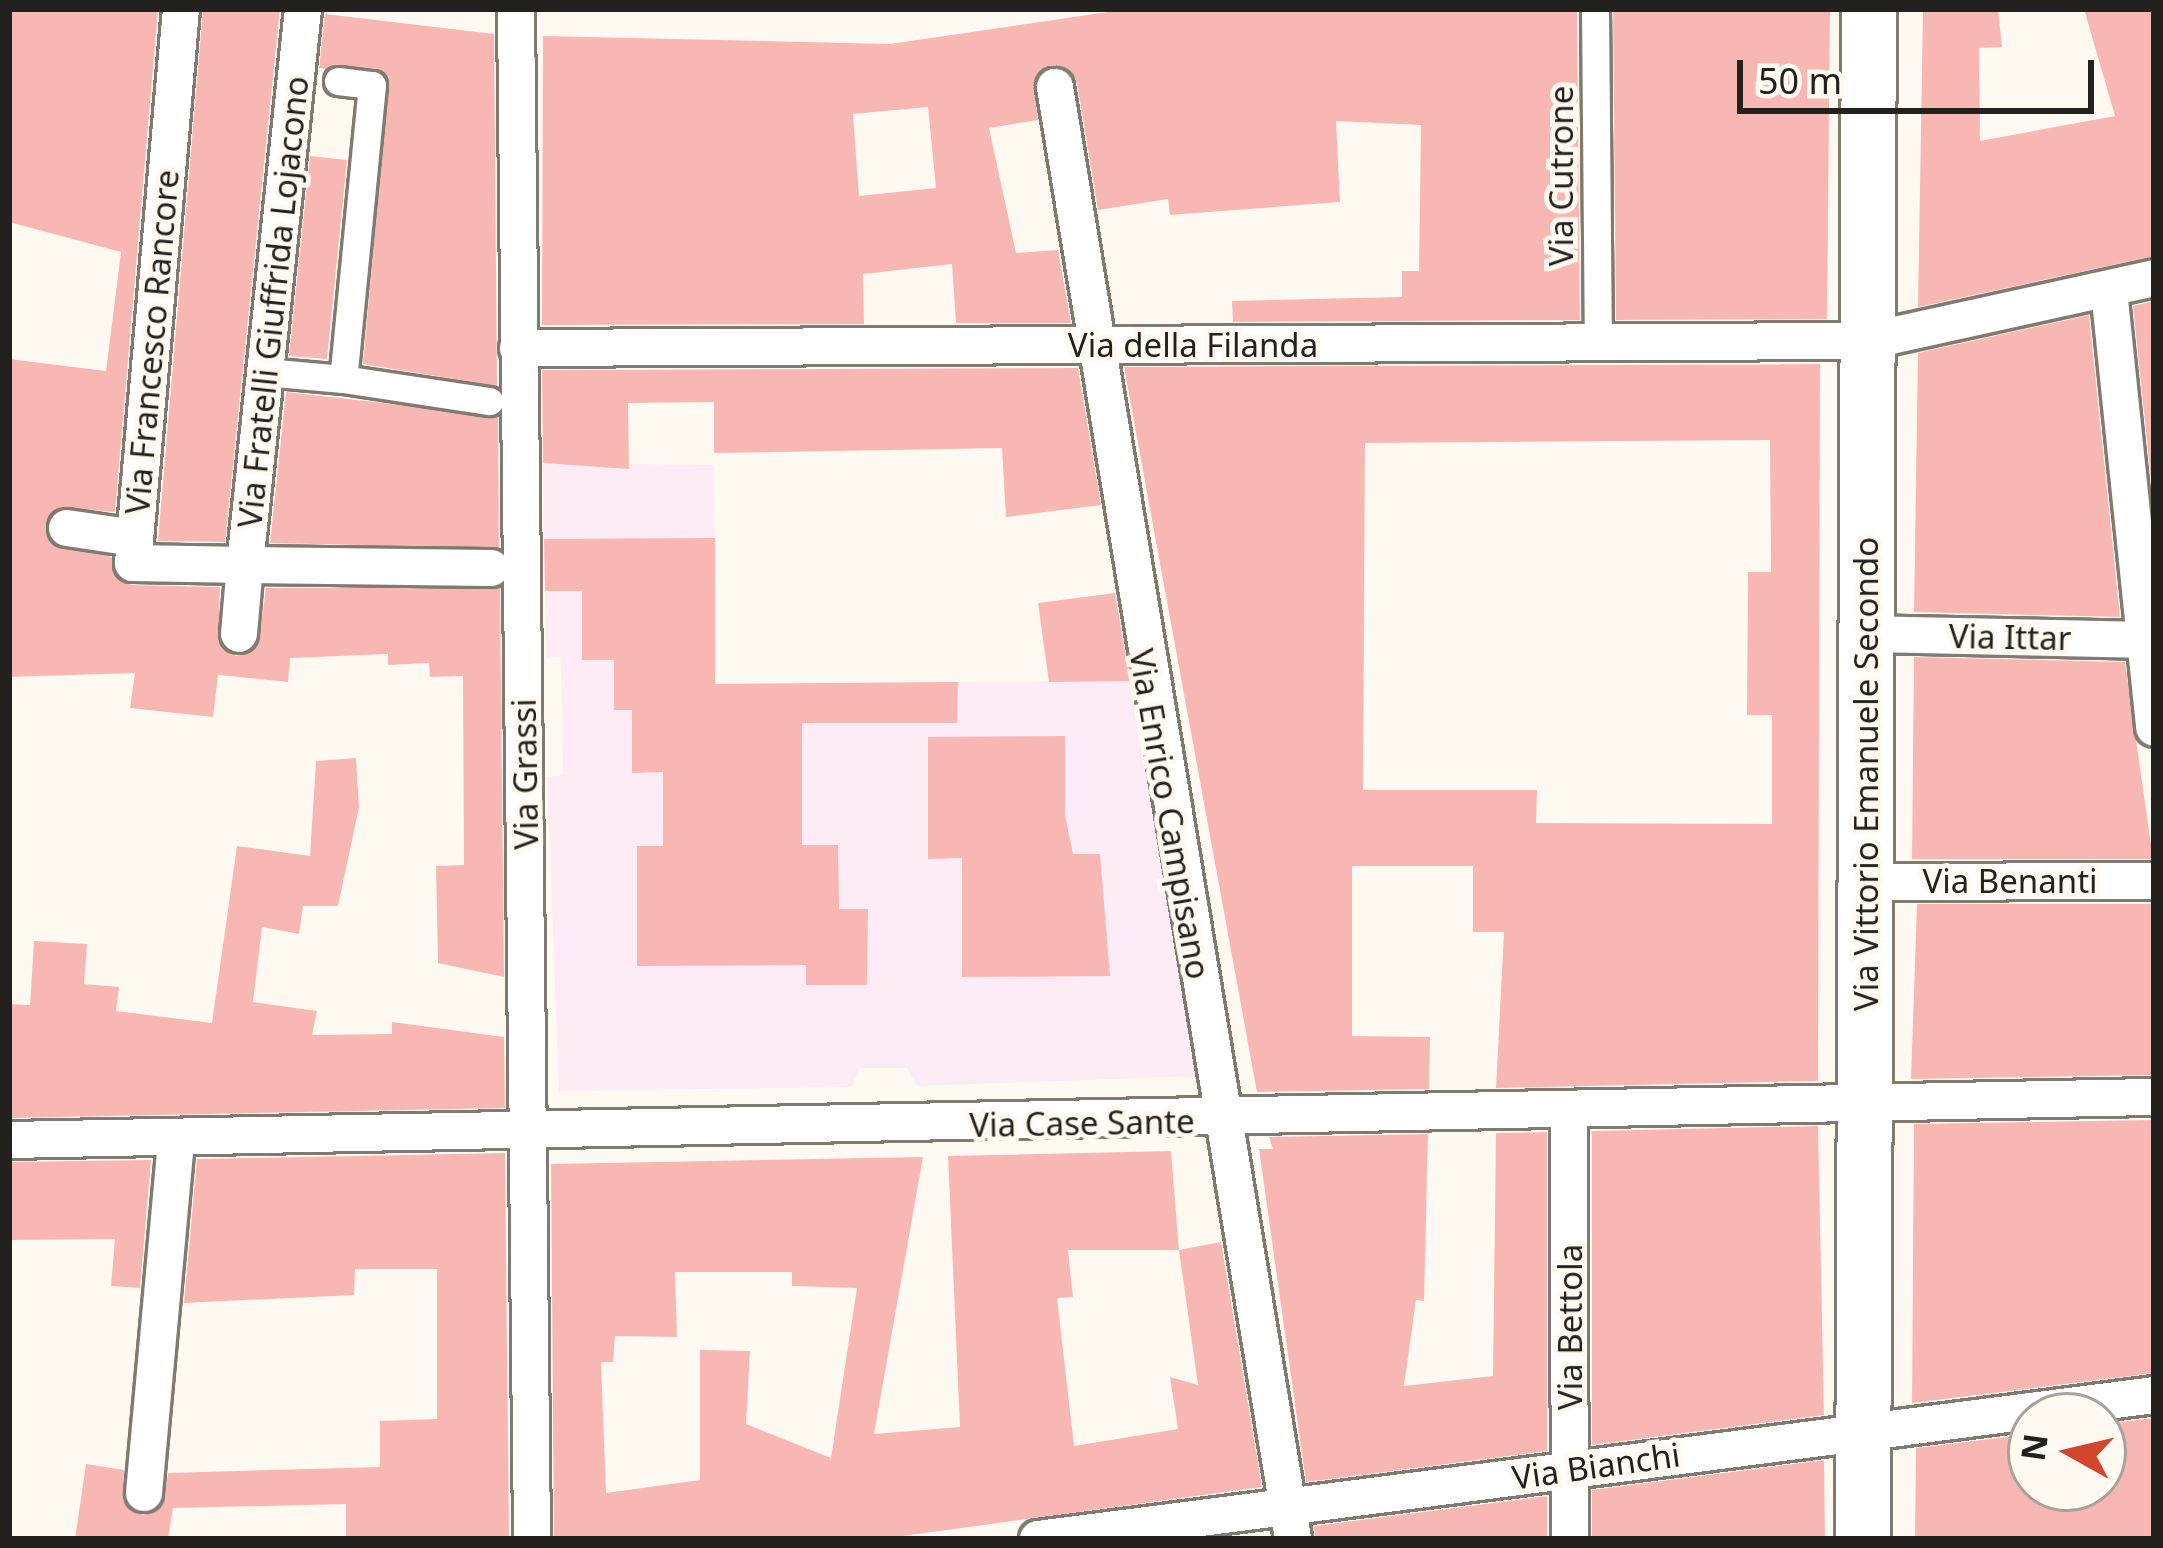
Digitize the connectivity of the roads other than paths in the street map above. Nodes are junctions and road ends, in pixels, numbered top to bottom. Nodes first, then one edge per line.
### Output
1 (181, 9) edge
2 (303, 9) edge
3 (516, 9) edge
4 (1595, 9) edge
5 (1869, 9) edge
6 (338, 81) dead end
7 (1055, 87) dead end
8 (2154, 278) edge
9 (2109, 290) junction
10 (1868, 341) junction
11 (1598, 343) junction
12 (1090, 345) junction
13 (518, 348) junction
14 (266, 372) junction
15 (343, 379) junction
16 (489, 400) dead end
17 (67, 528) dead end
18 (135, 538) junction
19 (245, 565) junction
20 (491, 568) dead end
21 (239, 634) dead end
22 (1867, 634) junction
23 (2149, 640) edge
24 (2154, 728) edge
25 (2154, 881) edge
26 (1865, 882) junction
27 (2154, 1097) edge
28 (1864, 1110) junction
29 (1569, 1114) junction
30 (1222, 1120) junction
31 (530, 1133) junction
32 (176, 1138) junction
33 (9, 1140) edge
34 (2154, 1395) edge
35 (1864, 1431) junction
36 (1570, 1470) junction
37 (145, 1493) dead end
38 (1290, 1523) edge
39 (532, 1539) edge
40 (1038, 1539) edge
41 (1570, 1539) edge
42 (1863, 1539) edge

1 - 18 street, Via Francesco Rancore
2 - 14 street, Via Fratelli Giuffrida Lojacono
3 - 13 street, Via Grassi
4 - 11 street, Via Cutrone
5 - 10 main road, Via Vittorio Emanuele Secondo
6 - 15 street
7 - 12 street, Via Enrico Campisano
8 - 9 street, Via della Filanda
9 - 10 street, Via della Filanda
9 - 23 street
10 - 11 street, Via della Filanda
10 - 22 main road, Via Vittorio Emanuele Secondo
11 - 12 street, Via della Filanda
12 - 13 street, Via della Filanda
12 - 30 street, Via Enrico Campisano
13 - 31 street, Via Grassi
14 - 15 street
14 - 19 street, Via Fratelli Giuffrida Lojacono
15 - 16 street
17 - 18 street
18 - 19 street, Via Francesco Rancore
19 - 20 street, Via Fratelli Giuffrida Lojacono
19 - 21 street
22 - 23 street, Via Ittar
22 - 26 main road, Via Vittorio Emanuele Secondo
23 - 24 street
25 - 26 street, Via Benanti
26 - 28 main road, Via Vittorio Emanuele Secondo
27 - 28 street, Via Case Sante
28 - 29 street, Via Case Sante
28 - 35 main road, Via Vittorio Emanuele Secondo
29 - 30 street, Via Case Sante
29 - 36 street, Via Bettola
30 - 31 street, Via Case Sante
30 - 38 street, Via Enrico Campisano
31 - 32 street, Via Case Sante
31 - 39 street, Via Grassi
32 - 33 street, Via Case Sante
32 - 37 street
34 - 35 street, Via Bianchi
35 - 36 street, Via Bianchi
35 - 42 main road, Via Vittorio Emanuele Secondo
36 - 38 street, Via Bianchi
36 - 41 street, Via Bettola
38 - 40 street, Via Bianchi

